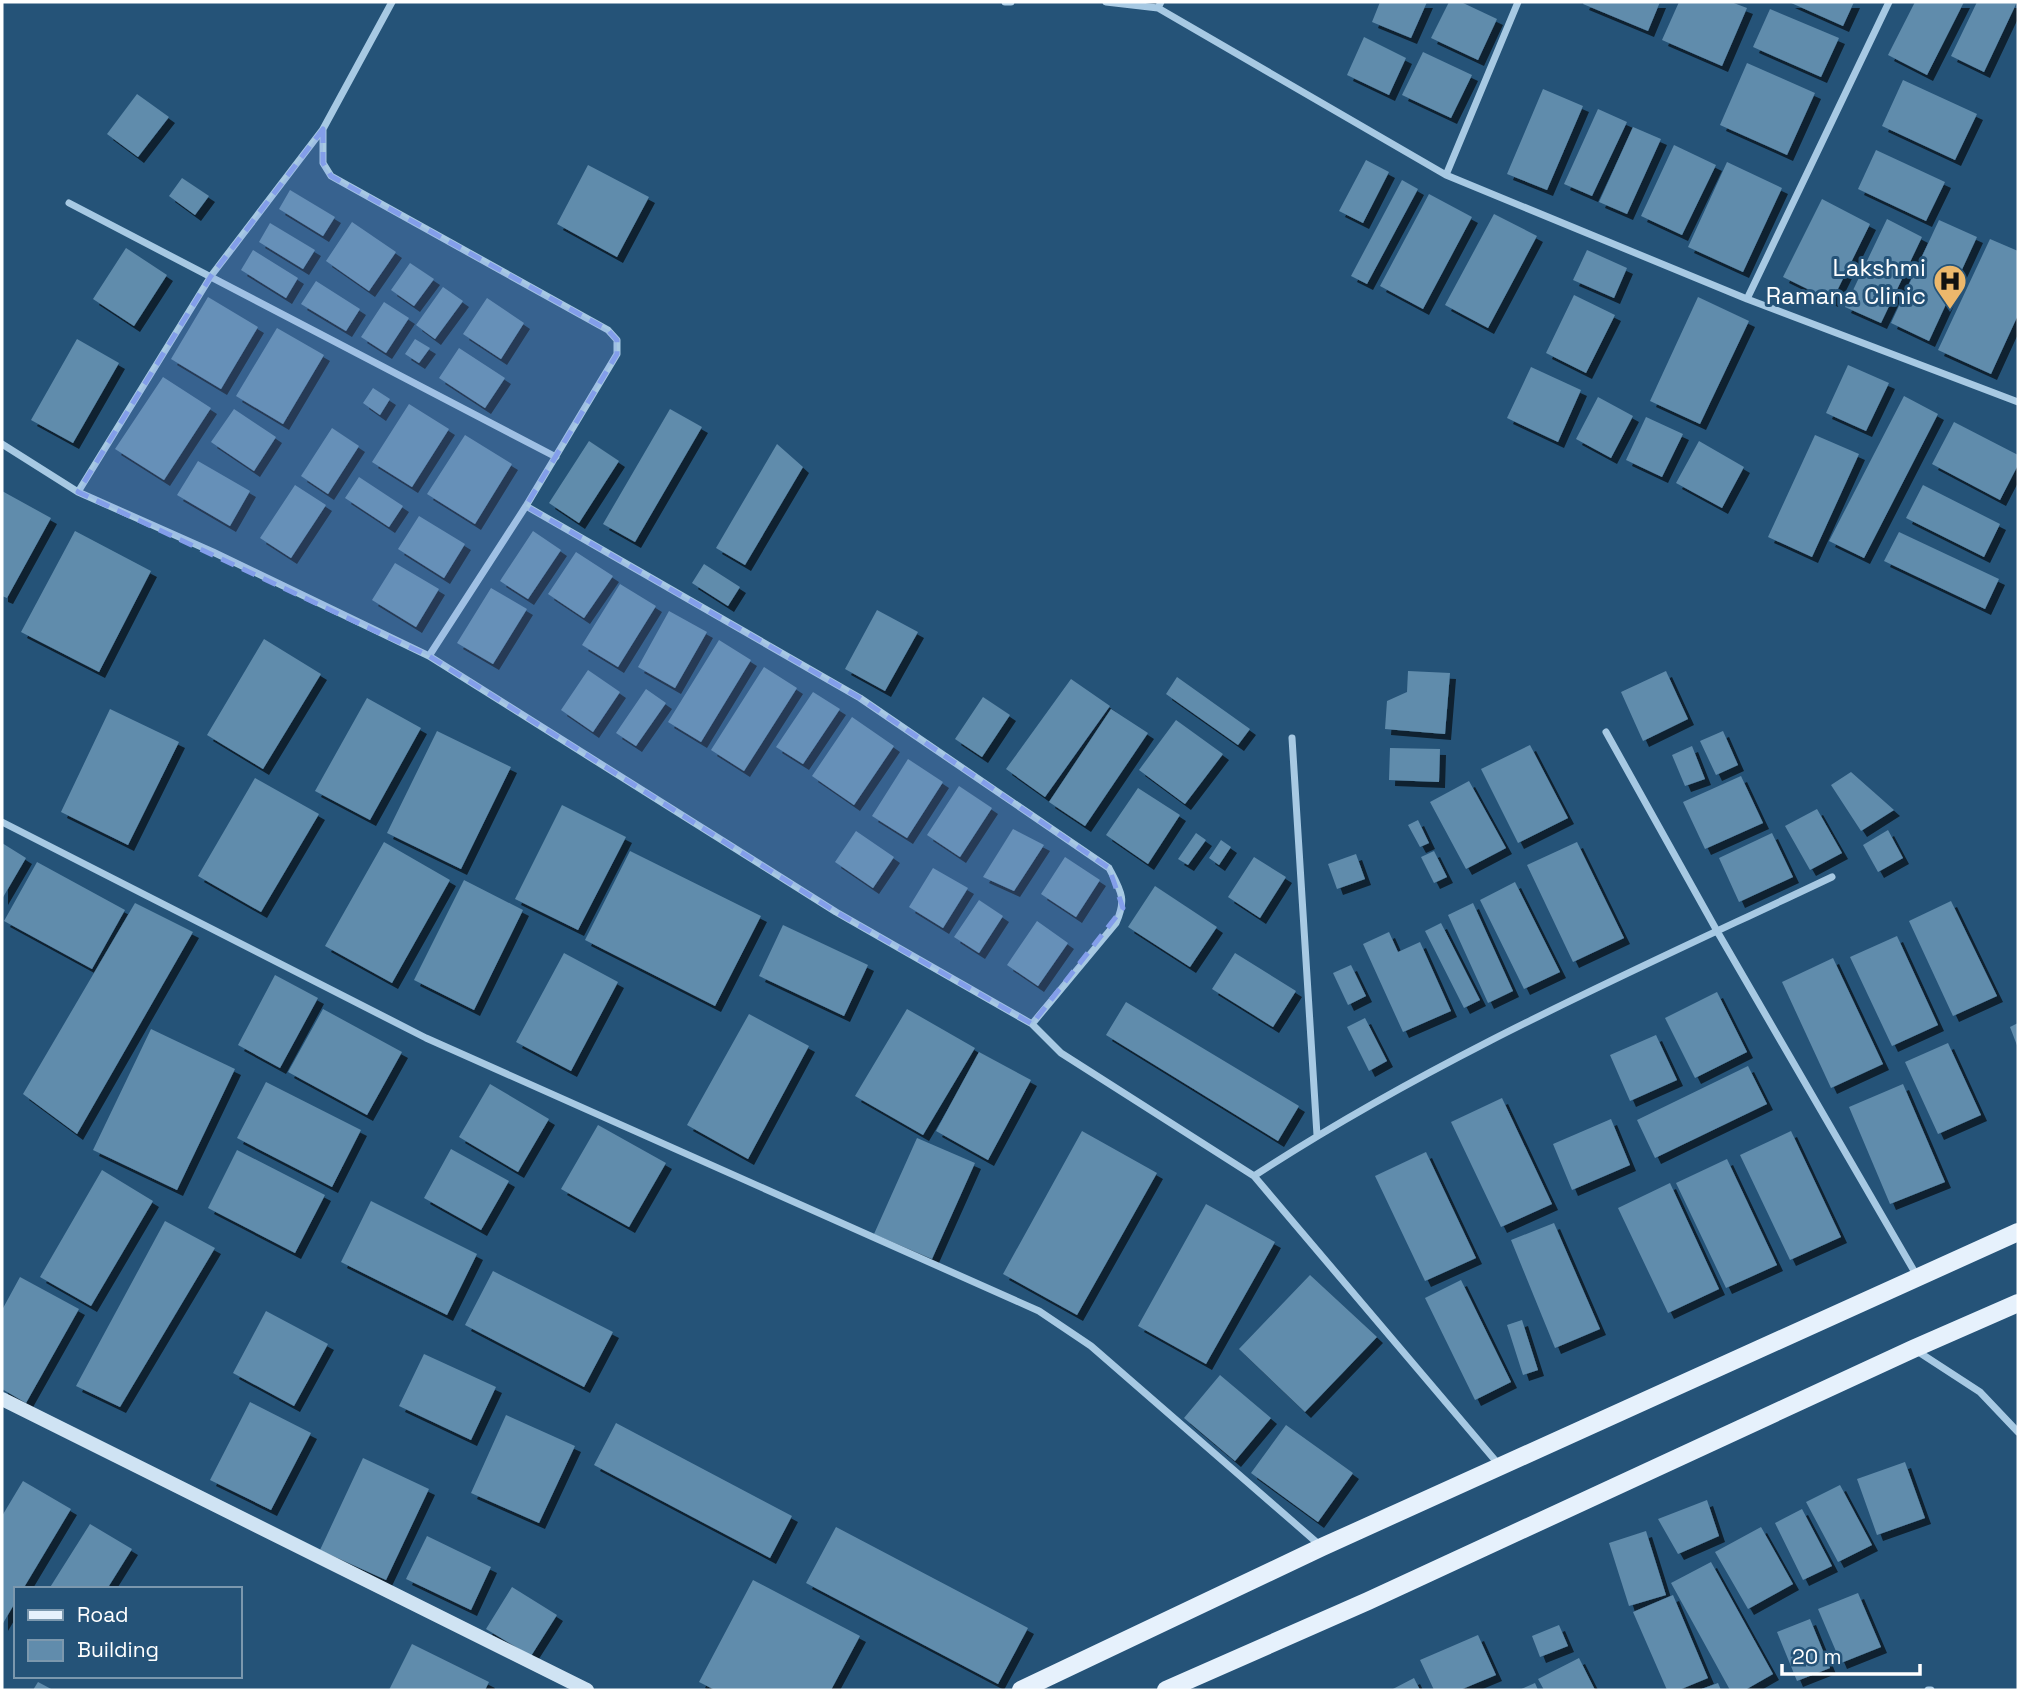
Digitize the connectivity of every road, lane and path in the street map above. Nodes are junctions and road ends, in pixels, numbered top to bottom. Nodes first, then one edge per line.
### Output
1 (392, 2) edge
2 (1005, 2) edge
3 (1011, 2) edge
4 (1106, 2) edge
5 (1518, 2) edge
6 (1889, 2) edge
7 (1160, 5) edge
8 (323, 129) junction
9 (1447, 175) junction
10 (69, 203) dead end
11 (211, 276) junction
12 (1747, 299) junction
13 (2018, 402) edge
14 (2, 444) edge
15 (556, 457) junction
16 (78, 492) junction
17 (526, 506) junction
18 (429, 656) junction
19 (1606, 732) dead end
20 (1292, 738) dead end
21 (2, 822) edge
22 (1832, 877) dead end
23 (1717, 932) junction
24 (1032, 1024) junction
25 (1317, 1135) junction
26 (1254, 1176) junction
27 (2018, 1232) edge
28 (1918, 1278) junction
29 (2018, 1303) edge
30 (1913, 1349) junction
31 (2, 1399) edge
32 (2018, 1432) edge
33 (1500, 1466) junction
34 (1322, 1547) junction
35 (587, 1690) edge
36 (1021, 1690) edge
37 (1167, 1690) edge

1 - 8 street
2 - 3 street
4 - 7 street
5 - 9 street
6 - 12 street
7 - 9 street
8 - 11 street
8 - 15 street
9 - 12 street
10 - 11 street
11 - 15 street
11 - 16 street
12 - 13 street
14 - 16 street
15 - 17 street
16 - 18 street
17 - 18 street
17 - 24 street
18 - 24 street
19 - 23 street
20 - 25 street
21 - 34 street
22 - 23 street
23 - 25 street
23 - 28 street
24 - 26 street
25 - 26 street
26 - 33 street
27 - 28 main road
28 - 33 main road
29 - 30 main road
30 - 32 street
30 - 37 main road
31 - 35 street
33 - 34 main road
34 - 36 main road

